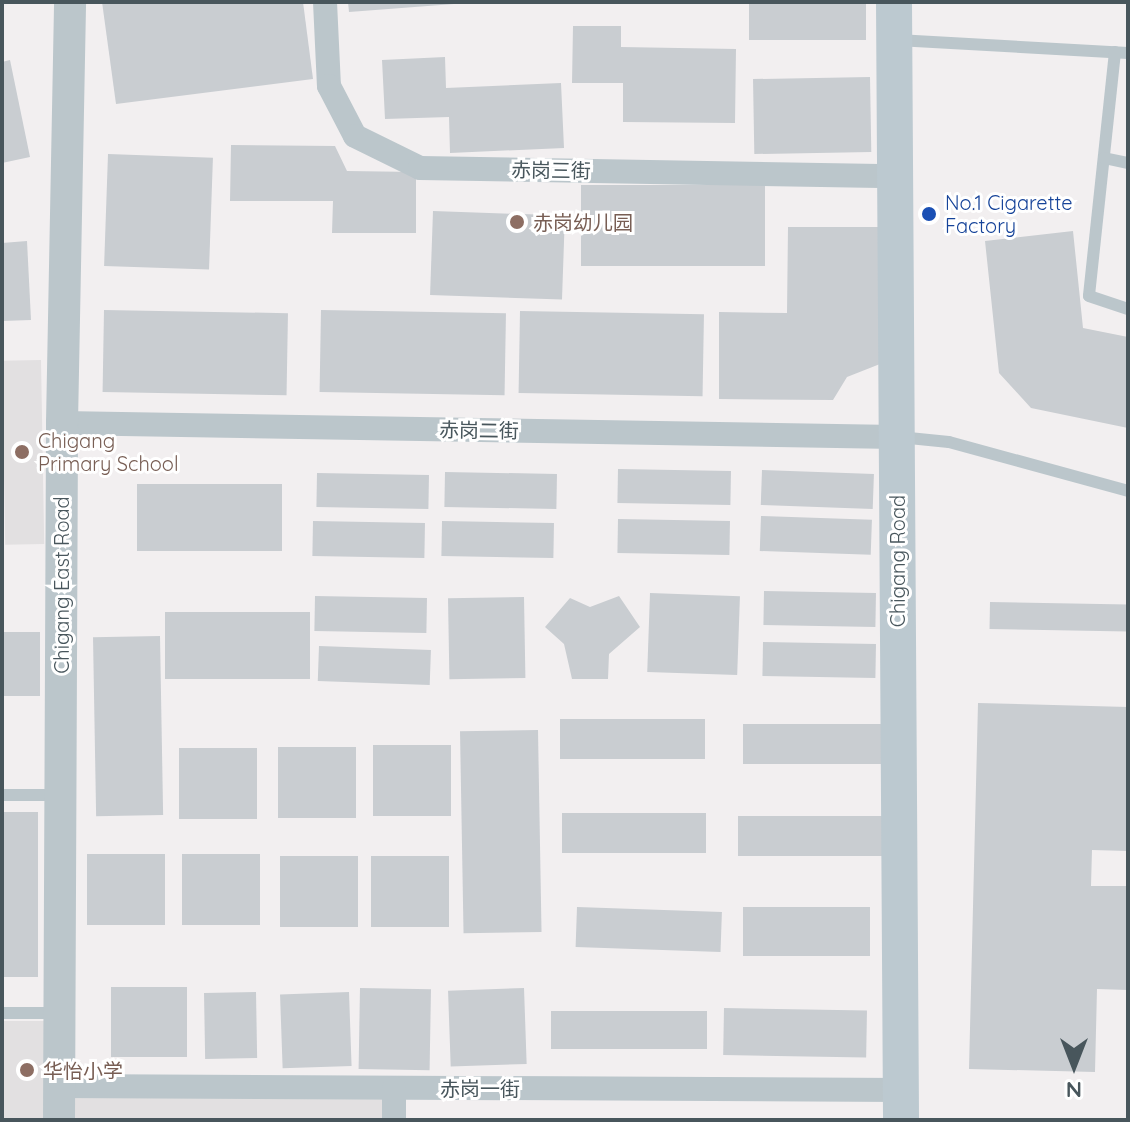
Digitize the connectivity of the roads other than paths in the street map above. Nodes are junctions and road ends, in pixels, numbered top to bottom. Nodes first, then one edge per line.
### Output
1 (70, 2) edge
2 (325, 2) edge
3 (894, 2) edge
4 (894, 40) junction
5 (1122, 52) edge
6 (1104, 158) junction
7 (1128, 163) edge
8 (895, 176) junction
9 (1128, 309) edge
10 (62, 423) junction
11 (896, 437) junction
12 (1128, 491) edge
13 (2, 795) edge
14 (60, 795) junction
15 (2, 1013) edge
16 (59, 1013) junction
17 (59, 1086) junction
18 (394, 1088) junction
19 (901, 1105) edge
20 (59, 1120) edge
21 (394, 1120) edge

1 - 10 street, Chigang East Road
2 - 8 street, 赤岗三街
3 - 4 main road, Chigang Road
4 - 5 lane
4 - 8 main road, Chigang Road
5 - 6 lane
6 - 7 lane
6 - 9 lane
8 - 11 main road, Chigang Road
10 - 11 street, 赤岗二街
10 - 14 street, Chigang East Road
11 - 12 lane
11 - 19 main road, Chigang Road
13 - 14 lane
14 - 16 street, Chigang East Road
15 - 16 lane
16 - 17 street, Chigang East Road
17 - 18 street, 赤岗一街
17 - 20 street, Chigang East Road
18 - 19 street, 赤岗一街
18 - 21 street

